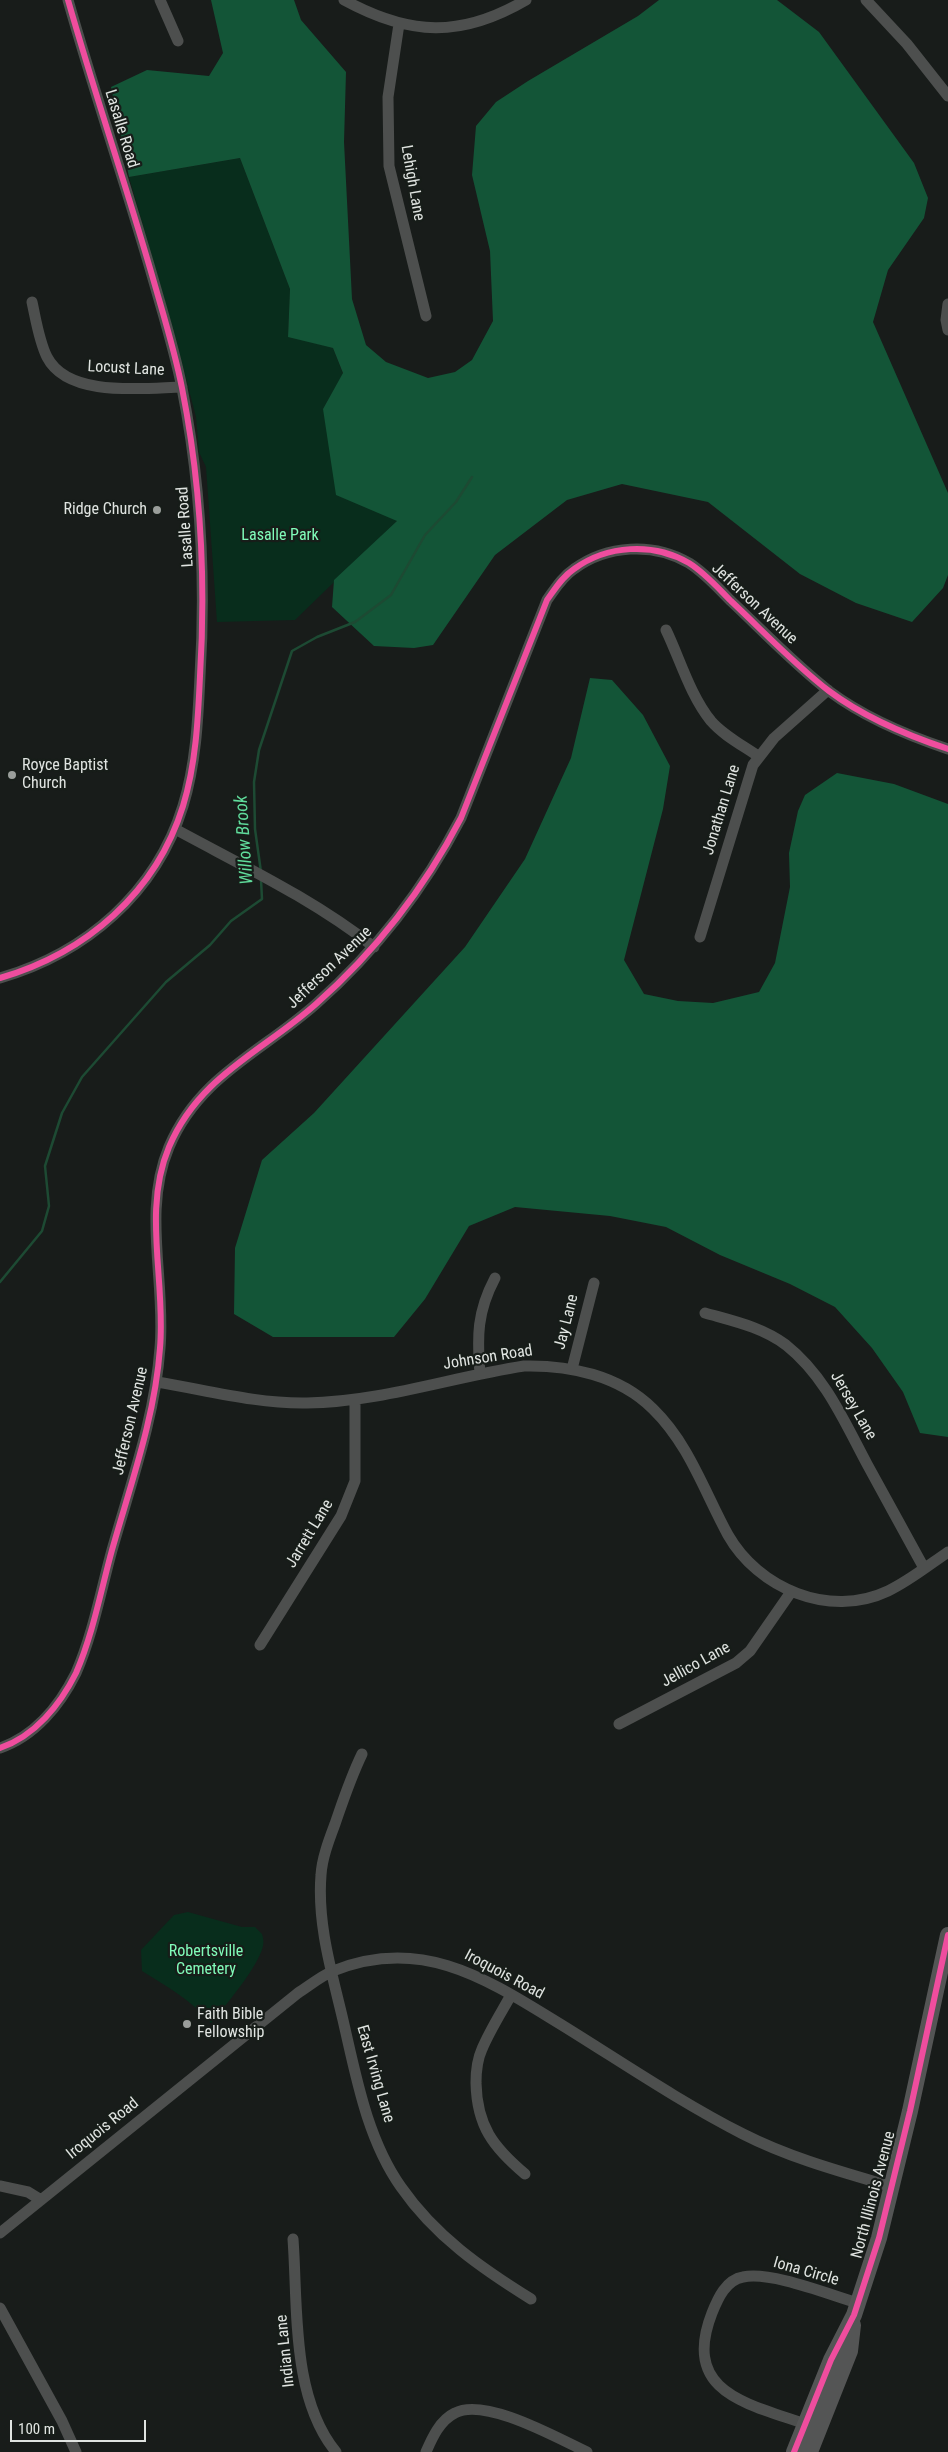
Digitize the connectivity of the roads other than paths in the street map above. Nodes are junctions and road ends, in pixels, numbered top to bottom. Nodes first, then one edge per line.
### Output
1 (68, 0) edge
2 (160, 0) edge
3 (344, 0) edge
4 (526, 0) edge
5 (866, 0) edge
6 (399, 24) junction
7 (178, 41) dead end
8 (948, 96) edge
9 (32, 302) dead end
10 (948, 304) edge
11 (426, 316) dead end
12 (948, 330) edge
13 (182, 387) junction
14 (666, 630) dead end
15 (828, 690) junction
16 (948, 749) edge
17 (758, 756) junction
18 (175, 829) junction
19 (700, 937) dead end
20 (374, 948) junction
21 (0, 978) edge
22 (495, 1278) dead end
23 (594, 1283) dead end
24 (705, 1313) dead end
25 (572, 1369) junction
26 (480, 1374) junction
27 (157, 1382) junction
28 (356, 1400) junction
29 (948, 1552) edge
30 (924, 1568) junction
31 (791, 1592) junction
32 (260, 1645) dead end
33 (619, 1724) dead end
34 (0, 1748) edge
35 (362, 1754) dead end
36 (947, 1940) edge
37 (332, 1972) junction
38 (510, 1995) junction
39 (525, 2174) dead end
40 (0, 2186) edge
41 (892, 2187) junction
42 (41, 2200) junction
43 (0, 2233) edge
44 (293, 2239) dead end
45 (532, 2299) dead end
46 (0, 2308) edge
47 (856, 2309) junction
48 (813, 2426) junction
49 (76, 2452) edge
50 (336, 2452) edge
51 (426, 2452) edge
52 (587, 2452) edge
53 (794, 2452) edge
54 (810, 2452) edge

1 - 13 street, Lasalle Road
2 - 7 street
3 - 6 street
4 - 6 street
5 - 8 street
6 - 11 street, Lehigh Lane
9 - 13 street, Locust Lane
10 - 12 street
13 - 18 street, Lasalle Road
14 - 17 street
15 - 16 street, Jefferson Avenue
15 - 17 street, Jonathan Lane
15 - 20 street, Jefferson Avenue
17 - 19 street, Jonathan Lane
18 - 20 street
18 - 21 street, Lasalle Road
20 - 27 street, Jefferson Avenue
22 - 26 street
23 - 25 street, Jay Lane
24 - 30 street, Jersey Lane
25 - 26 street, Johnson Road
25 - 31 street, Johnson Road
26 - 28 street, Johnson Road
27 - 28 street, Johnson Road
27 - 34 street, Jefferson Avenue
28 - 32 street, Jarrett Lane
29 - 30 street, Johnson Road
30 - 31 street, Johnson Road
31 - 33 street, Jellico Lane
35 - 37 street, East Irving Lane
36 - 41 highway, North Illinois Avenue
37 - 38 street, Iroquois Road
37 - 42 street, Iroquois Road
37 - 45 street, East Irving Lane
38 - 39 street
38 - 41 street, Iroquois Road
40 - 42 street
41 - 47 highway, North Illinois Avenue
42 - 43 street, Iroquois Road
44 - 50 street, Indian Lane
46 - 49 street
47 - 48 highway, North Illinois Avenue
47 - 48 street, Iona Circle
48 - 53 highway, North Illinois Avenue
48 - 54 highway
51 - 52 street

